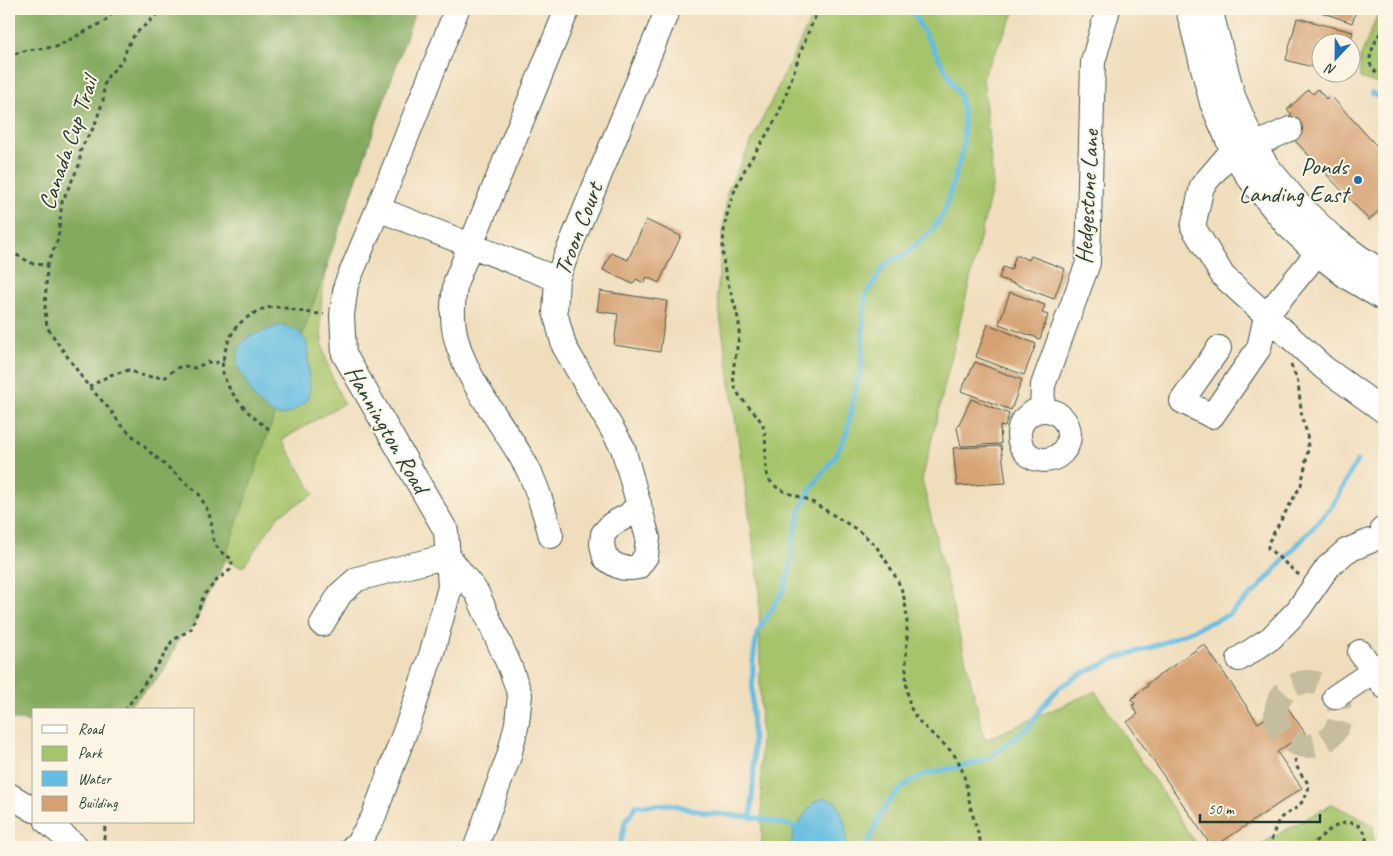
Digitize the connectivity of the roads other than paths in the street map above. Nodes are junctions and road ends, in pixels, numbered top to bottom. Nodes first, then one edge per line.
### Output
1 (457, 9) edge
2 (568, 9) edge
3 (668, 9) edge
4 (1108, 9) edge
5 (1188, 9) edge
6 (1210, 9) edge
7 (1290, 129) dead end
8 (1244, 150) junction
9 (378, 209) junction
10 (1324, 244) junction
11 (470, 246) junction
12 (1384, 273) edge
13 (557, 279) junction
14 (1384, 299) edge
15 (1266, 316) junction
16 (1219, 348) dead end
17 (1042, 410) dead end
18 (1384, 411) edge
19 (639, 504) dead end
20 (551, 536) dead end
21 (1377, 537) edge
22 (448, 556) junction
23 (322, 624) dead end
24 (1360, 652) dead end
25 (1239, 659) dead end
26 (1381, 674) edge
27 (1335, 697) tunnel mouth
28 (9, 795) edge
29 (32, 809) edge
30 (49, 824) edge
31 (77, 847) edge
32 (353, 847) edge
33 (476, 847) edge

1 - 9 street, Hannington Road
2 - 11 street
3 - 13 street, Troon Court
4 - 17 street, Hedgestone Lane
5 - 8 street
6 - 8 street
7 - 8 street
8 - 10 street
8 - 15 street
9 - 11 street
9 - 22 street, Hannington Road
10 - 12 street
10 - 14 street
10 - 15 street
11 - 13 street
11 - 20 street
13 - 19 street, Troon Court
15 - 16 street
15 - 18 street
21 - 25 street
22 - 23 street
22 - 32 street, Hannington Road
22 - 33 street
24 - 26 street
26 - 27 street
28 - 29 street
30 - 31 street

